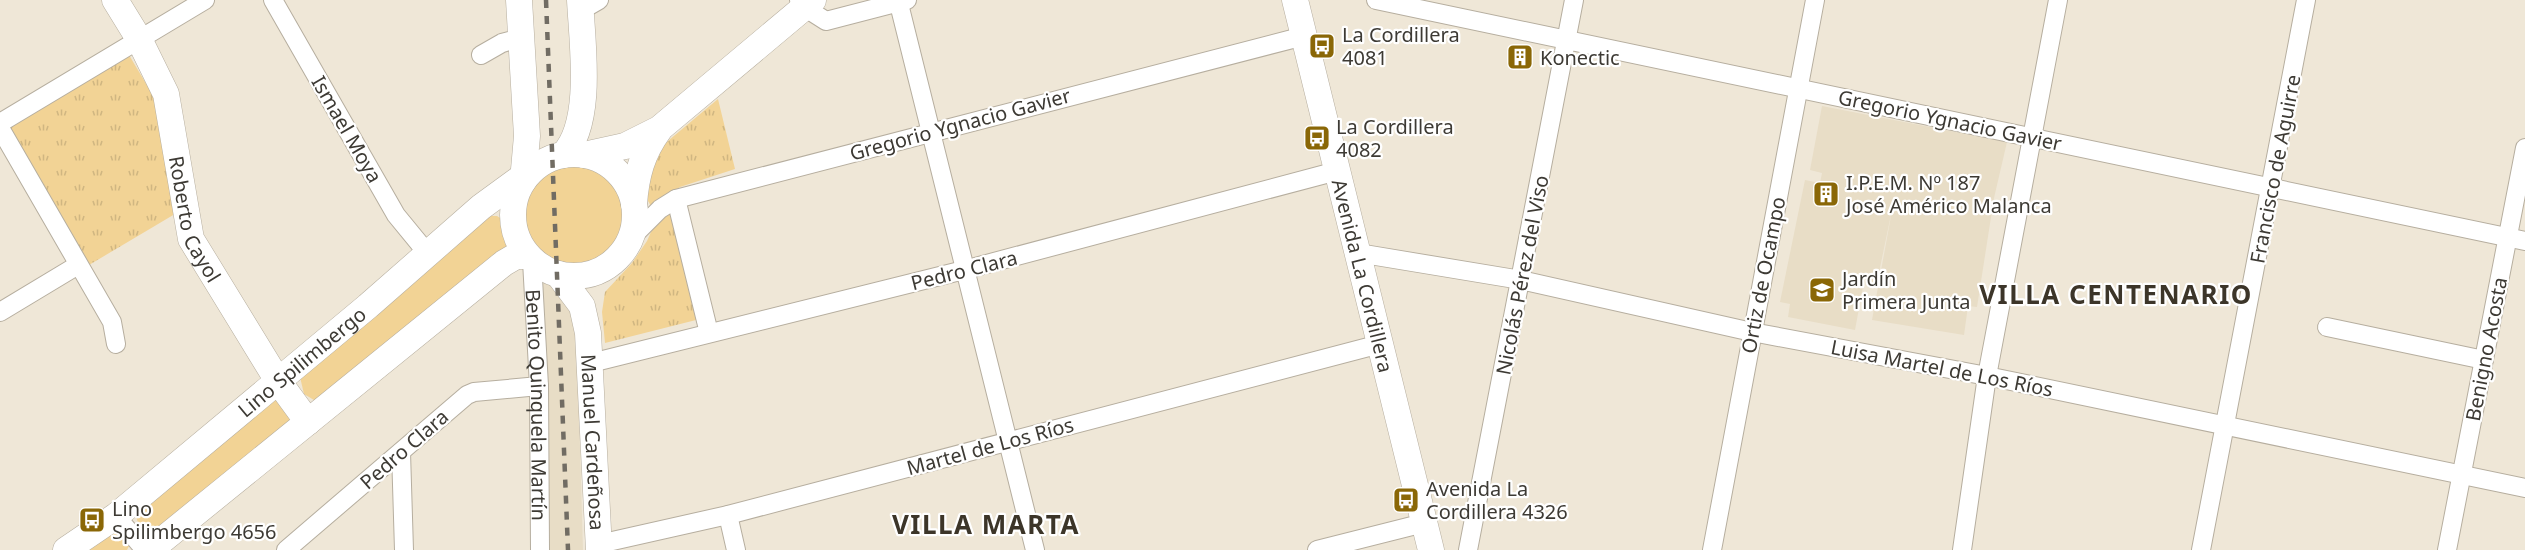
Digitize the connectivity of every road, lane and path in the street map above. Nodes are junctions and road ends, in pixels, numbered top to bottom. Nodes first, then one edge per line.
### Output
1 (115, 0) edge
2 (204, 0) edge
3 (273, 0) edge
4 (519, 0) edge
5 (1295, 0) edge
6 (1376, 0) edge
7 (1574, 0) edge
8 (1815, 0) edge
9 (2058, 0) edge
10 (2306, 0) edge
11 (901, 1) edge
12 (805, 2) edge
13 (586, 4) edge
14 (1304, 36) junction
15 (520, 38) junction
16 (139, 39) junction
17 (1566, 40) junction
18 (481, 55) dead end
19 (1797, 88) junction
20 (583, 96) junction
21 (2, 118) edge
22 (659, 129) junction
23 (930, 132) junction
24 (2032, 137) junction
25 (2525, 148) edge
26 (584, 154) junction
27 (1337, 171) junction
28 (527, 175) junction
29 (2272, 187) junction
30 (676, 199) junction
31 (634, 204) junction
32 (631, 238) junction
33 (2516, 239) edge
34 (428, 254) junction
35 (1358, 254) junction
36 (530, 258) junction
37 (612, 264) junction
38 (78, 265) junction
39 (964, 270) junction
40 (558, 274) junction
41 (1521, 280) junction
42 (0, 312) edge
43 (2327, 327) dead end
44 (1752, 332) junction
45 (588, 333) junction
46 (709, 333) junction
47 (116, 344) dead end
48 (1380, 344) junction
49 (2484, 360) junction
50 (591, 363) junction
51 (1987, 376) junction
52 (278, 381) junction
53 (539, 386) junction
54 (308, 422) junction
55 (2225, 424) junction
56 (1009, 442) junction
57 (401, 452) junction
58 (2461, 475) junction
59 (2525, 488) edge
60 (728, 515) junction
61 (116, 516) junction
62 (1424, 523) junction
63 (599, 547) edge
64 (66, 550) edge
65 (145, 550) edge
66 (150, 550) edge
67 (286, 550) edge
68 (404, 550) edge
69 (540, 550) edge
70 (736, 550) edge
71 (1035, 550) edge
72 (1317, 550) edge
73 (1431, 550) edge
74 (1468, 550) edge
75 (1712, 550) edge
76 (1962, 550) edge
77 (2201, 550) edge
78 (2447, 550) edge

1 - 16 main road, Roberto Cayol
2 - 16 street
3 - 34 street, Ismael Moya
4 - 15 main road
5 - 14 main road, Avenida La Cordillera
6 - 17 street, Gregorio Ygnacio Gavier
7 - 17 street, Nicolás Pérez del Viso
8 - 19 street, Ortiz de Ocampo
9 - 24 street
10 - 29 street, Francisco de Aguirre
11 - 12 street
11 - 23 street
12 - 22 main road, Lino Spilimbergo
13 - 20 main road
14 - 23 street, Gregorio Ygnacio Gavier
14 - 27 main road, Avenida La Cordillera
15 - 18 street
15 - 28 main road
16 - 21 street
16 - 52 main road, Roberto Cayol
17 - 19 street, Gregorio Ygnacio Gavier
17 - 41 street, Nicolás Pérez del Viso
19 - 24 street, Gregorio Ygnacio Gavier
19 - 44 street, Ortiz de Ocampo
20 - 26 main road
20 - 26 main road
21 - 38 street
22 - 26 main road, Lino Spilimbergo
22 - 31 main road, Lino Spilimbergo
23 - 30 street, Gregorio Ygnacio Gavier
23 - 39 street
24 - 29 street, Gregorio Ygnacio Gavier
24 - 51 street
25 - 33 street, Benigno Acosta
26 - 28 main road, Lino Spilimbergo
26 - 31 main road, Lino Spilimbergo
27 - 35 main road, Avenida La Cordillera
27 - 39 street, Pedro Clara
28 - 34 main road, Lino Spilimbergo
28 - 36 main road
29 - 33 street, Gregorio Ygnacio Gavier
29 - 55 street, Francisco de Aguirre
30 - 32 street, Gregorio Ygnacio Gavier
30 - 46 street
31 - 32 main road, Lino Spilimbergo
32 - 37 main road, Lino Spilimbergo
33 - 49 street, Benigno Acosta
34 - 52 main road, Lino Spilimbergo
35 - 41 street, Luisa Martel de Los Ríos
35 - 48 main road, Avenida La Cordillera
36 - 40 main road, Lino Spilimbergo
36 - 53 street, Benito Quinquela Martín
36 - 54 main road
37 - 40 main road, Lino Spilimbergo
37 - 45 main road, Manuel Cardeñosa
38 - 42 street
38 - 47 street
39 - 46 street, Pedro Clara
39 - 56 street
40 - 45 main road, Manuel Cardeñosa
41 - 44 street, Luisa Martel de Los Ríos
41 - 74 street, Nicolás Pérez del Viso
43 - 49 street
44 - 51 street, Luisa Martel de Los Ríos
44 - 75 street, Ortiz de Ocampo
45 - 50 main road, Manuel Cardeñosa
46 - 50 street, Pedro Clara
48 - 56 street, Martel de Los Ríos
48 - 62 main road, Avenida La Cordillera
49 - 58 street, Benigno Acosta
50 - 63 main road, Manuel Cardeñosa
51 - 55 street, Luisa Martel de Los Ríos
51 - 76 street
52 - 54 main road, Roberto Cayol
52 - 61 main road, Lino Spilimbergo
53 - 57 street, Pedro Clara
53 - 69 street, Benito Quinquela Martín
54 - 66 main road
55 - 58 street, Luisa Martel de Los Ríos
55 - 77 street, Francisco de Aguirre
56 - 60 street, Martel de Los Ríos
56 - 71 street
57 - 67 street, Pedro Clara
57 - 68 street
58 - 59 street, Luisa Martel de Los Ríos
58 - 78 street, Benigno Acosta
60 - 63 street, Martel de Los Ríos
60 - 70 street
61 - 64 main road, Lino Spilimbergo
61 - 65 street
62 - 72 street
62 - 73 main road, Avenida La Cordillera

